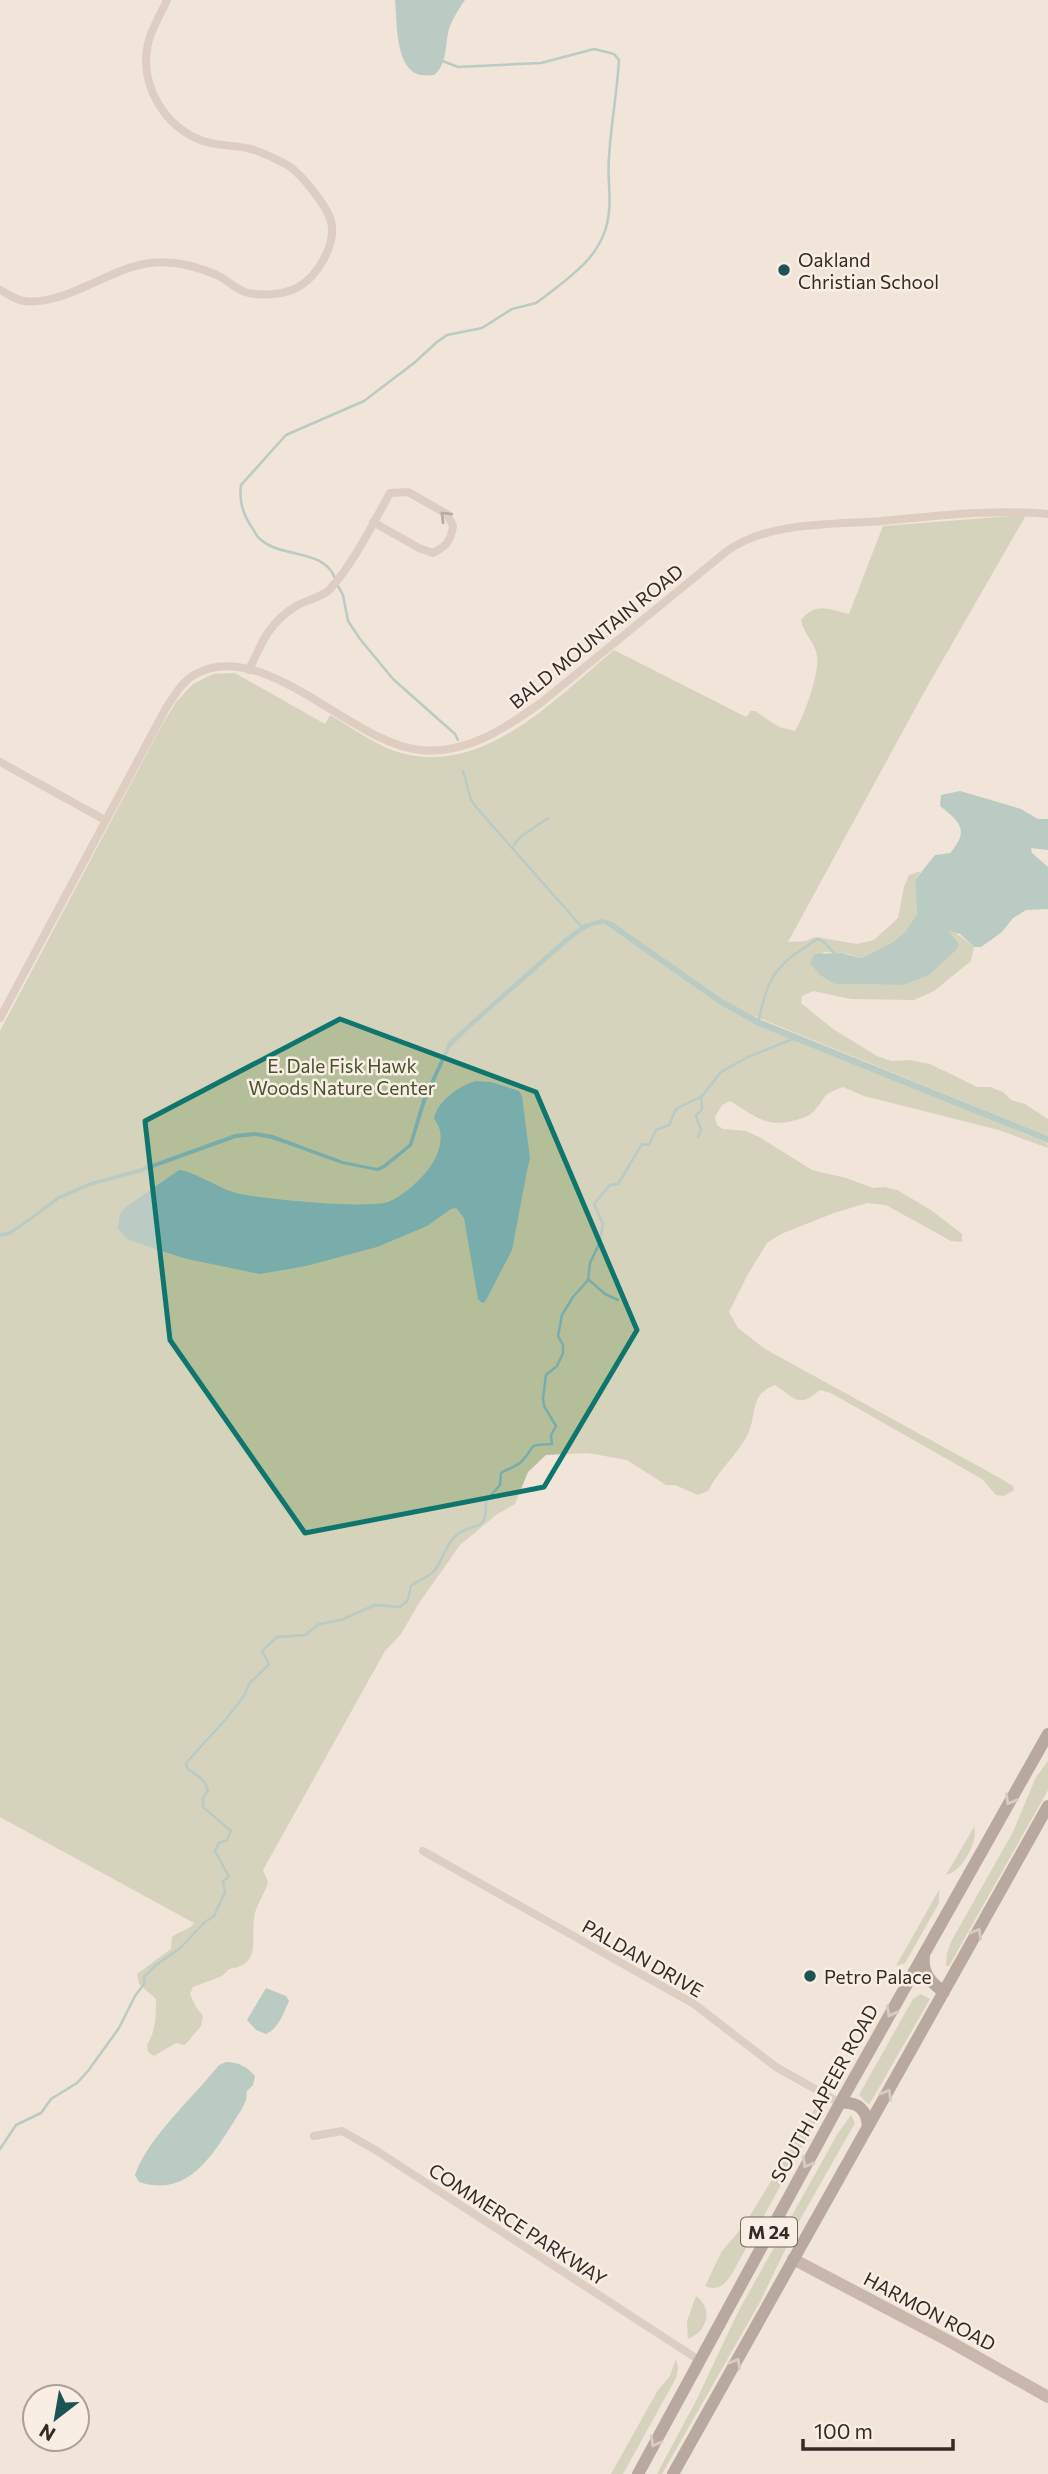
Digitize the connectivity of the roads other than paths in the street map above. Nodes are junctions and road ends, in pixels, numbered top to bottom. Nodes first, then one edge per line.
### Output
1 (167, 0) edge
2 (0, 290) edge
3 (1048, 514) edge
4 (373, 522) junction
5 (249, 670) junction
6 (0, 762) edge
7 (105, 820) junction
8 (0, 1018) edge
9 (1048, 1734) edge
10 (1048, 1806) edge
11 (423, 1851) dead end
12 (925, 1952) junction
13 (944, 1992) junction
14 (840, 2104) junction
15 (868, 2127) junction
16 (314, 2136) dead end
17 (793, 2259) junction
18 (699, 2360) junction
19 (1048, 2397) edge
20 (638, 2474) edge
21 (673, 2474) edge

1 - 2 street
3 - 5 street, BALD MOUNTAIN ROAD
4 -> 4 street
4 - 5 street
5 - 7 street, BALD MOUNTAIN ROAD
6 - 7 street
7 - 8 street, BALD MOUNTAIN ROAD
9 -> 12 main road, SOUTH LAPEER ROAD / M 24
13 -> 10 main road, M 24
11 - 14 street, PALDAN DRIVE
12 - 13 main road
12 -> 14 main road, SOUTH LAPEER ROAD / M 24
15 -> 13 main road, M 24
14 - 15 main road
14 -> 18 main road, SOUTH LAPEER ROAD / M 24
15 - 17 main road, M 24
16 - 18 street, COMMERCE PARKWAY
17 - 19 street, HARMON ROAD
21 -> 17 main road, M 24
18 -> 20 main road, SOUTH LAPEER ROAD / M 24

